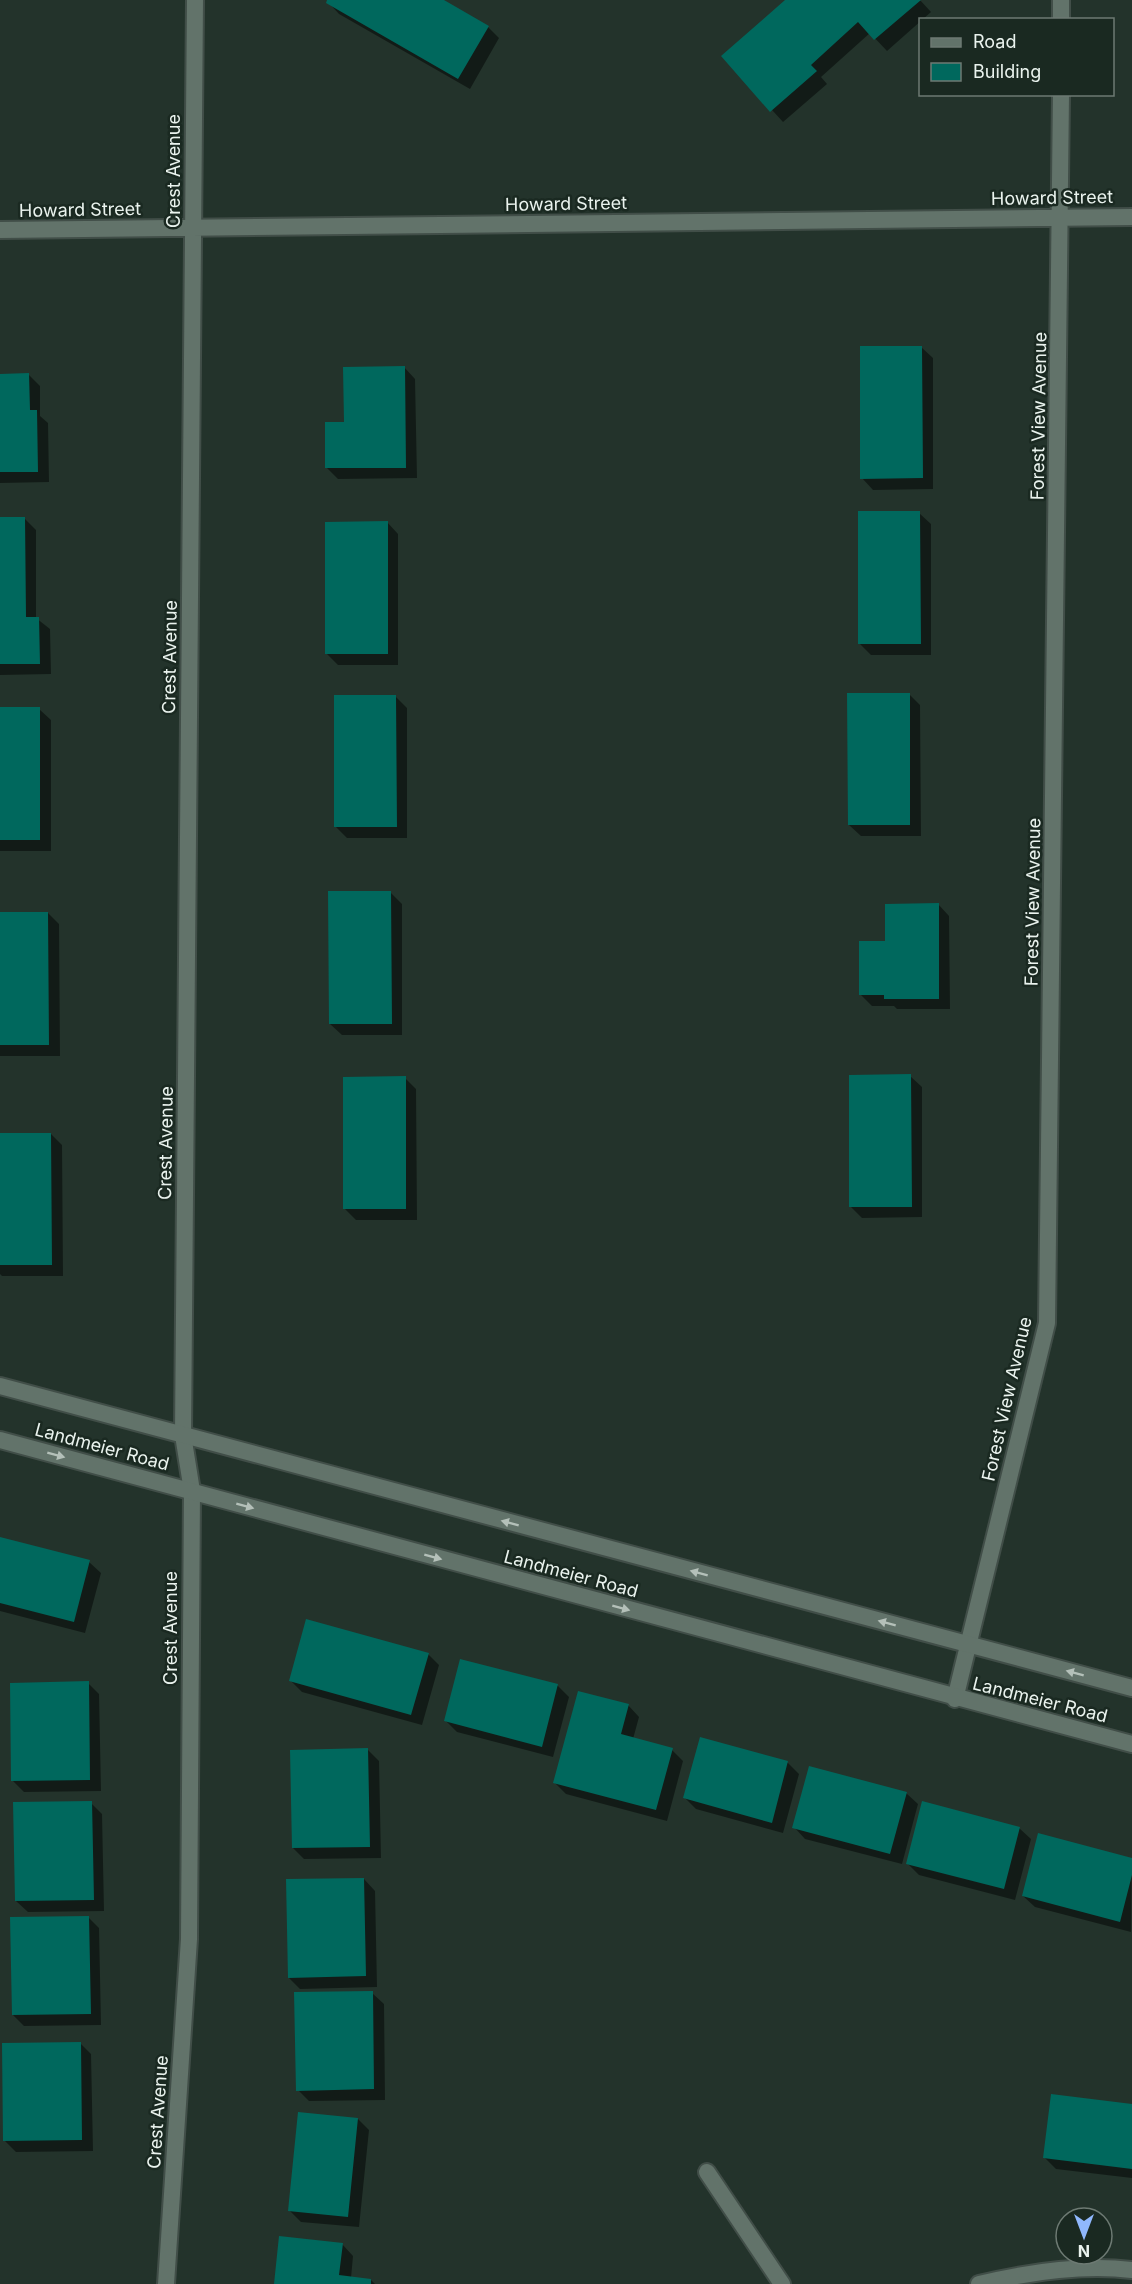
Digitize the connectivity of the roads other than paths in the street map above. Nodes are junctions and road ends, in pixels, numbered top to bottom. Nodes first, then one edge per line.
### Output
1 (195, 0) edge
2 (1061, 0) edge
3 (1061, 18) edge
4 (1061, 96) edge
5 (1132, 217) edge
6 (1061, 218) junction
7 (194, 228) junction
8 (0, 230) edge
9 (0, 1386) edge
10 (183, 1435) junction
11 (0, 1440) edge
12 (192, 1491) junction
13 (968, 1645) junction
14 (1132, 1688) edge
15 (955, 1699) junction
16 (1132, 1744) edge
17 (707, 2172) dead end
18 (1132, 2270) edge
19 (166, 2284) edge
20 (782, 2284) edge
21 (979, 2284) edge

1 - 7 street, Crest Avenue
2 - 3 street
4 - 6 street, Forest View Avenue
5 - 6 street, Howard Street
6 - 7 street, Howard Street
6 - 13 street, Forest View Avenue
7 - 8 street, Howard Street
7 - 10 street, Crest Avenue
9 - 10 street, Landmeier Road
10 - 12 street, Crest Avenue
13 -> 10 street, Landmeier Road
11 -> 12 street, Landmeier Road
12 -> 15 street, Landmeier Road
12 - 19 street, Crest Avenue
14 -> 13 street, Landmeier Road
13 - 15 street, Forest View Avenue
15 - 16 street, Landmeier Road
17 - 20 street
18 - 21 street

